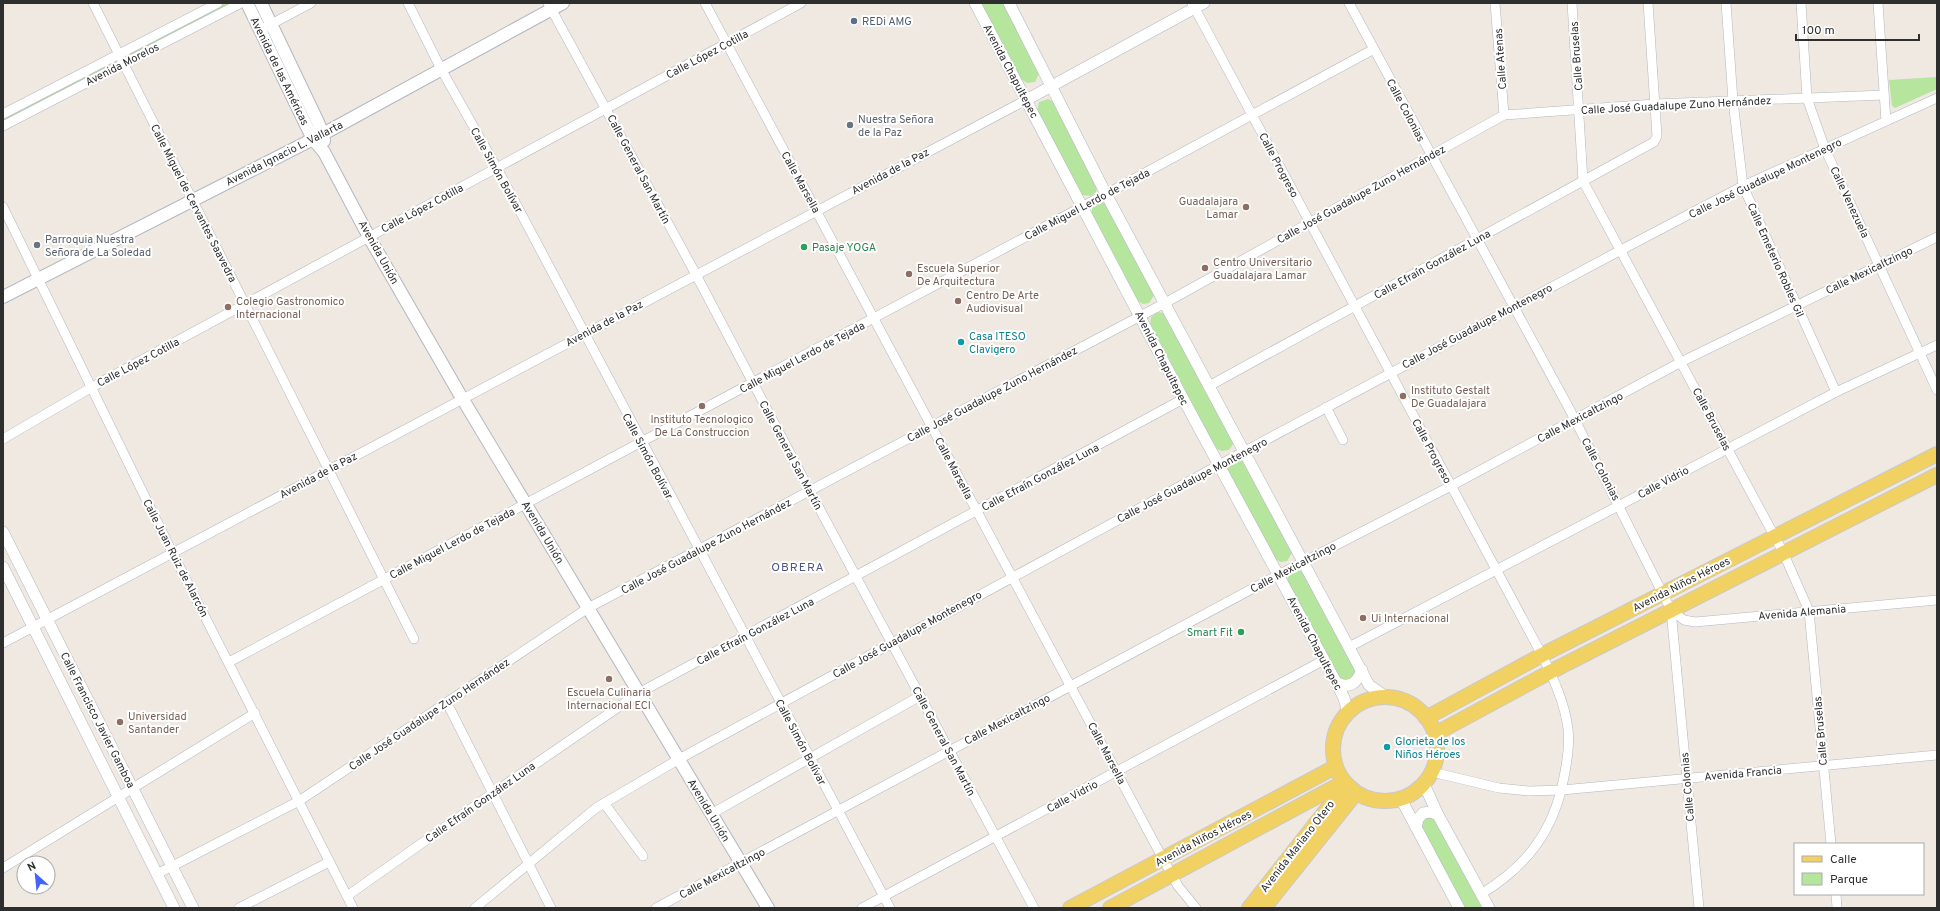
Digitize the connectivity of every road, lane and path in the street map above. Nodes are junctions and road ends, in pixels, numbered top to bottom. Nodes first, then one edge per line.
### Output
1 (93, 3) edge
2 (218, 3) edge
3 (241, 3) edge
4 (247, 3) edge
5 (261, 3) edge
6 (311, 3) edge
7 (408, 3) edge
8 (563, 3) edge
9 (705, 3) edge
10 (801, 3) edge
11 (975, 3) edge
12 (1009, 3) edge
13 (1349, 3) edge
14 (1495, 3) edge
15 (1572, 3) edge
16 (1648, 3) edge
17 (1726, 3) edge
18 (1801, 3) edge
19 (1878, 3) edge
20 (1197, 5) edge
21 (550, 6) edge
22 (271, 24) junction
23 (260, 30) junction
24 (727, 43) junction
25 (1374, 49) junction
26 (122, 59) junction
27 (441, 69) junction
28 (1052, 86) junction
29 (1884, 95) junction
30 (1807, 98) junction
31 (1937, 98) edge
32 (1026, 100) junction
33 (1733, 101) junction
34 (1655, 104) junction
35 (606, 108) junction
36 (1579, 110) junction
37 (3, 114) edge
38 (1252, 115) junction
39 (1504, 115) junction
40 (1886, 121) junction
41 (3, 126) edge
42 (318, 136) junction
43 (1825, 149) junction
44 (1431, 156) junction
45 (496, 168) junction
46 (1583, 181) junction
47 (1743, 186) junction
48 (1106, 194) junction
49 (193, 200) junction
50 (3, 207) edge
51 (1083, 207) junction
52 (816, 210) junction
53 (1310, 223) junction
54 (369, 237) junction
55 (1937, 237) edge
56 (1477, 239) junction
57 (1620, 250) junction
58 (1879, 264) junction
59 (696, 274) junction
60 (38, 279) junction
61 (3, 297) edge
62 (1165, 303) junction
63 (245, 304) junction
64 (1796, 305) junction
65 (1355, 306) junction
66 (1514, 307) junction
67 (1140, 315) junction
68 (874, 318) junction
69 (584, 334) junction
70 (1937, 345) edge
71 (1920, 353) junction
72 (1682, 362) junction
73 (1390, 373) junction
74 (753, 383) junction
75 (1209, 386) junction
76 (92, 387) junction
77 (1937, 390) edge
78 (1836, 392) junction
79 (463, 398) junction
80 (1183, 399) junction
81 (1326, 407) junction
82 (1575, 420) junction
83 (932, 426) junction
84 (3, 439) edge
85 (1343, 440) dead end
86 (641, 442) junction
87 (1728, 449) junction
88 (1244, 451) junction
89 (1937, 454) edge
90 (1219, 465) junction
91 (328, 470) junction
92 (1937, 475) edge
93 (1451, 486) junction
94 (810, 491) junction
95 (526, 504) junction
96 (1620, 505) junction
97 (977, 511) junction
98 (3, 532) edge
99 (1774, 535) junction
100 (698, 550) junction
101 (1783, 552) junction
102 (173, 553) junction
103 (1304, 561) junction
104 (3, 567) edge
105 (1496, 570) junction
106 (1278, 574) junction
107 (856, 576) junction
108 (1013, 577) junction
109 (384, 580) junction
110 (1664, 592) junction
111 (1937, 600) edge
112 (588, 608) junction
113 (1672, 610) junction
114 (1809, 611) junction
115 (47, 620) junction
116 (33, 627) junction
117 (745, 636) junction
118 (414, 639) dead end
119 (3, 643) edge
120 (891, 643) junction
121 (1349, 646) junction
122 (1542, 655) junction
123 (1324, 660) junction
124 (229, 662) junction
125 (1362, 670) junction
126 (1550, 672) junction
127 (1336, 682) junction
128 (1070, 685) junction
129 (639, 693) junction
130 (920, 696) junction
131 (1386, 697) junction
132 (447, 703) junction
133 (781, 703) junction
134 (1348, 712) junction
135 (255, 714) junction
136 (1426, 718) junction
137 (1435, 734) junction
138 (949, 750) junction
139 (1937, 755) edge
140 (810, 758) junction
141 (679, 759) junction
142 (1823, 766) junction
143 (1335, 767) junction
144 (1116, 772) junction
145 (1432, 772) junction
146 (1686, 778) junction
147 (1424, 784) junction
148 (1349, 787) junction
149 (132, 788) junction
150 (1562, 790) junction
151 (493, 793) junction
152 (118, 797) junction
153 (1401, 798) junction
154 (299, 801) junction
155 (604, 803) junction
156 (838, 811) junction
157 (711, 814) junction
158 (1438, 814) junction
159 (1416, 826) junction
160 (995, 836) junction
161 (1831, 843) edge
162 (643, 856) dead end
163 (1163, 859) junction
164 (329, 862) junction
165 (740, 863) junction
166 (528, 864) junction
167 (172, 867) junction
168 (3, 868) edge
169 (157, 874) junction
170 (1172, 875) junction
171 (1481, 894) junction
172 (1836, 895) edge
173 (347, 896) junction
174 (884, 896) junction
175 (174, 908) edge
176 (193, 908) edge
177 (239, 908) edge
178 (353, 908) edge
179 (475, 908) edge
180 (551, 908) edge
181 (656, 908) edge
182 (768, 908) edge
183 (862, 908) edge
184 (890, 908) edge
185 (1034, 908) edge
186 (1070, 908) edge
187 (1110, 908) edge
188 (1196, 908) edge
189 (1248, 908) edge
190 (1264, 908) edge
191 (1459, 908) edge
192 (1488, 908) edge
193 (1699, 908) edge
194 (1837, 908) edge

1 - 26 street, Calle Miguel de Cervantes Saavedra
2 - 26 street, Avenida Morelos
3 - 26 street, Avenida Morelos
4 - 23 main road, Avenida de las Américas
5 - 22 main road, Avenida de las Américas
6 - 22 street
7 - 27 street, Calle Simón Bolívar
8 - 21 main road, Avenida Ignacio L. Vallarta
9 - 24 street, Calle Marsella
10 - 24 street, Calle López Cotilla
11 - 32 street, Avenida Chapultepec
12 - 28 street
13 - 25 street, Calle Colonias
14 - 39 street, Calle Atenas
15 - 36 street, Calle Bruselas
16 - 34 street
17 - 33 street, Calle Emeterio Robles Gil
18 - 30 street, Calle Venezuela
19 - 29 street
20 - 28 street, Avenida de la Paz
20 - 38 street, Calle Progreso
21 - 27 main road, Avenida Ignacio L. Vallarta
21 - 35 street, Calle General San Martín
22 - 23 street
22 - 42 main road, Avenida de las Américas
23 - 42 main road, Avenida de las Américas
24 - 35 street, Calle López Cotilla
24 - 52 street, Calle Marsella
25 - 38 street, Calle Miguel Lerdo de Tejada
25 - 44 street, Calle Colonias
26 - 37 street, Avenida Morelos
26 - 41 street, Avenida Morelos
26 - 49 street, Calle Miguel de Cervantes Saavedra
27 - 42 main road, Avenida Ignacio L. Vallarta
27 - 45 street, Calle Simón Bolívar
28 - 32 street, Avenida de la Paz
28 - 48 street
29 - 30 street, Calle José Guadalupe Zuno Hernández
29 - 40 street
30 - 33 street, Calle José Guadalupe Zuno Hernández
30 - 43 street, Calle Venezuela
31 - 40 street, Calle José Guadalupe Montenegro
32 - 51 street, Avenida Chapultepec
32 - 52 street, Avenida de la Paz
33 - 34 street, Calle José Guadalupe Zuno Hernández
33 - 47 street, Calle Emeterio Robles Gil
34 - 36 street, Calle José Guadalupe Zuno Hernández
34 - 46 street, Calle Efraín González Luna
35 - 45 street, Calle López Cotilla
35 - 59 street, Calle General San Martín
36 - 39 street, Calle José Guadalupe Zuno Hernández
36 - 46 street, Calle Bruselas
38 - 48 street, Calle Miguel Lerdo de Tejada
38 - 53 street, Calle Progreso
39 - 44 street, Calle José Guadalupe Zuno Hernández
40 - 43 street, Calle José Guadalupe Montenegro
42 - 49 main road, Avenida Ignacio L. Vallarta
42 - 54 main road, Avenida Unión
43 - 47 street, Calle José Guadalupe Montenegro
43 - 58 street, Calle Venezuela
44 - 53 street, Calle José Guadalupe Zuno Hernández
44 - 56 street, Calle Colonias
45 - 54 street, Calle López Cotilla
45 - 69 street, Calle Simón Bolívar
46 - 56 street, Calle Efraín González Luna
46 - 57 street, Calle Bruselas
47 - 57 street, Calle José Guadalupe Montenegro
47 - 64 street, Calle Emeterio Robles Gil
48 - 51 street, Calle Miguel Lerdo de Tejada
48 - 62 street
49 - 60 main road, Avenida Ignacio L. Vallarta
49 - 63 street, Calle Miguel de Cervantes Saavedra
50 - 60 street, Calle Juan Ruiz de Alarcón
51 - 67 street, Avenida Chapultepec
51 - 68 street, Calle Miguel Lerdo de Tejada
52 - 59 street, Avenida de la Paz
52 - 68 street, Calle Marsella
53 - 62 street, Calle José Guadalupe Zuno Hernández
53 - 65 street, Calle Progreso
54 - 63 street, Calle López Cotilla
54 - 79 main road, Avenida Unión
55 - 58 street, Calle Mexicaltzingo
56 - 65 street, Calle Efraín González Luna
56 - 66 street, Calle Colonias
57 - 66 street, Calle José Guadalupe Montenegro
57 - 72 street, Calle Bruselas
58 - 64 street, Calle Mexicaltzingo
58 - 71 street, Calle Venezuela
59 - 69 street, Avenida de la Paz
59 - 74 street, Calle General San Martín
60 - 61 main road, Avenida Ignacio L. Vallarta
60 - 76 street, Calle Juan Ruiz de Alarcón
62 - 67 street, Calle José Guadalupe Zuno Hernández
62 - 75 street
63 - 76 street, Calle López Cotilla
63 - 91 street, Calle Miguel de Cervantes Saavedra
64 - 72 street, Calle Mexicaltzingo
64 - 78 street, Calle Emeterio Robles Gil
65 - 73 street, Calle Progreso
65 - 75 street, Calle Efraín González Luna
66 - 73 street, Calle José Guadalupe Montenegro
66 - 82 street, Calle Colonias
67 - 80 street, Avenida Chapultepec
67 - 83 street, Calle José Guadalupe Zuno Hernández
68 - 74 street, Calle Miguel Lerdo de Tejada
68 - 83 street, Calle Marsella
69 - 79 street, Avenida de la Paz
69 - 86 street, Calle Simón Bolívar
70 - 71 street, Calle Vidrio
71 - 77 street, Calle Venezuela
71 - 78 street, Calle Vidrio
72 - 82 street, Calle Mexicaltzingo
72 - 87 street, Calle Bruselas
73 - 81 street, Calle José Guadalupe Montenegro
73 - 93 street, Calle Progreso
74 - 86 street, Calle Miguel Lerdo de Tejada
74 - 94 street, Calle General San Martín
75 - 88 street
76 - 84 street, Calle López Cotilla
76 - 102 street, Calle Juan Ruiz de Alarcón
78 - 87 street, Calle Vidrio
79 - 91 street, Avenida de la Paz
79 - 95 main road, Avenida Unión
80 - 90 street, Avenida Chapultepec
80 - 97 street, Calle Efraín González Luna
81 - 85 street
81 - 88 street, Calle José Guadalupe Montenegro
82 - 93 street, Calle Mexicaltzingo
82 - 96 street, Calle Colonias
83 - 94 street, Calle José Guadalupe Zuno Hernández
83 - 97 street, Calle Marsella
86 - 95 street, Calle Miguel Lerdo de Tejada
86 - 100 street, Calle Simón Bolívar
87 - 96 street, Calle Vidrio
87 - 99 street, Calle Bruselas
88 - 90 street, Calle José Guadalupe Montenegro
88 - 103 street
89 - 99 main road, Avenida Niños Héroes
90 - 106 street, Avenida Chapultepec
90 - 108 street, Calle José Guadalupe Montenegro
91 - 102 street, Avenida de la Paz
91 - 109 street, Calle Miguel de Cervantes Saavedra
92 - 101 main road, Avenida Niños Héroes
93 - 103 street, Calle Mexicaltzingo
93 - 105 street, Calle Progreso
94 - 100 street, Calle José Guadalupe Zuno Hernández
94 - 107 street, Calle General San Martín
95 - 109 street, Calle Miguel Lerdo de Tejada
95 - 112 main road, Avenida Unión
96 - 105 street, Calle Vidrio
96 - 110 street, Calle Colonias
97 - 107 street, Calle Efraín González Luna
97 - 108 street, Calle Marsella
98 - 115 street, Calle Francisco Javier Gamboa
99 - 101 street, Calle Bruselas
99 - 110 main road, Avenida Niños Héroes
100 - 112 street, Calle José Guadalupe Zuno Hernández
100 - 117 street, Calle Simón Bolívar
101 - 113 main road, Avenida Niños Héroes
101 - 114 street, Calle Bruselas
102 - 115 street, Avenida de la Paz
102 - 124 street, Calle Juan Ruiz de Alarcón
103 - 106 street, Calle Mexicaltzingo
103 - 121 street
104 - 116 street, Calle Francisco Javier Gamboa
105 - 121 street, Calle Vidrio
105 - 122 street, Calle Progreso
106 - 123 street, Avenida Chapultepec
106 - 128 street, Calle Mexicaltzingo
107 - 117 street, Calle Efraín González Luna
107 - 120 street, Calle General San Martín
108 - 120 street, Calle José Guadalupe Montenegro
108 - 128 street, Calle Marsella
109 - 118 street, Calle Miguel de Cervantes Saavedra
109 - 124 street, Calle Miguel Lerdo de Tejada
110 - 113 street, Calle Colonias
110 - 122 main road, Avenida Niños Héroes
111 - 114 street, Avenida Alemania
112 - 129 main road, Avenida Unión
112 - 132 street, Calle José Guadalupe Zuno Hernández
113 - 114 street, Avenida Alemania
113 - 126 main road, Avenida Niños Héroes
113 - 146 street, Calle Colonias
114 - 142 street, Calle Bruselas
115 - 116 street, Avenida de la Paz
115 - 149 street, Calle Francisco Javier Gamboa
116 - 119 street, Avenida de la Paz
116 - 152 street, Calle Francisco Javier Gamboa
117 - 129 street, Calle Efraín González Luna
117 - 133 street, Calle Simón Bolívar
120 - 130 street, Calle General San Martín
120 - 133 street, Calle José Guadalupe Montenegro
121 - 125 street
122 - 126 street, Calle Progreso
122 - 136 main road, Avenida Niños Héroes
123 - 127 street, Avenida Chapultepec
123 - 144 street, Calle Vidrio
124 - 135 street, Calle Juan Ruiz de Alarcón
125 - 127 street
125 - 131 street
126 - 137 main road, Avenida Niños Héroes
126 - 150 street, Calle Progreso
127 - 134 street, Avenida Chapultepec
128 - 138 street, Calle Mexicaltzingo
128 - 144 street, Calle Marsella
129 - 141 main road, Avenida Unión
129 - 151 street, Calle Efraín González Luna
130 - 138 street, Calle General San Martín
130 - 140 street
131 - 134 main road
131 - 136 main road
132 - 151 street
132 - 154 street, Calle José Guadalupe Zuno Hernández
133 - 140 street, Calle Simón Bolívar
133 - 141 street, Calle José Guadalupe Montenegro
134 - 143 main road
135 - 149 street
135 - 154 street, Calle Juan Ruiz de Alarcón
136 - 137 main road
137 - 145 main road
138 - 156 street, Calle Mexicaltzingo
138 - 160 street, Calle General San Martín
139 - 142 street, Avenida Francia
140 - 156 street, Calle Simón Bolívar
140 - 157 street
141 - 155 street, Calle José Guadalupe Montenegro
141 - 157 main road, Avenida Unión
142 - 146 street, Avenida Francia
142 - 161 street, Calle Bruselas
143 - 148 main road
143 - 163 main road, Avenida Niños Héroes
144 - 160 street, Calle Vidrio
144 - 163 street, Calle Marsella
145 - 147 main road
145 - 150 street, Avenida Francia
146 - 150 street, Avenida Francia
146 - 193 street, Calle Colonias
147 - 153 main road
147 - 158 street
148 - 153 main road
148 - 170 main road, Avenida Niños Héroes
148 - 189 main road, Avenida Mariano Otero
148 - 190 main road, Avenida Mariano Otero
149 - 152 street
149 - 167 street, Calle Francisco Javier Gamboa
150 - 171 street, Calle Progreso
151 - 166 street
151 - 173 street, Calle Efraín González Luna
152 - 168 street
152 - 169 street, Calle Francisco Javier Gamboa
153 - 159 street
154 - 164 street, Calle Juan Ruiz de Alarcón
154 - 167 street, Calle José Guadalupe Zuno Hernández
155 - 162 street
155 - 166 street, Calle José Guadalupe Montenegro
156 - 165 street, Calle Mexicaltzingo
156 - 174 street, Calle Simón Bolívar
157 - 165 main road, Avenida Unión
158 - 159 street
158 - 171 street
159 - 191 street
160 - 174 street, Calle Vidrio
160 - 185 street, Calle General San Martín
163 - 170 street, Calle Marsella
163 - 186 main road, Avenida Niños Héroes
164 - 173 street, Calle Juan Ruiz de Alarcón
164 - 177 street
165 - 181 street, Calle Mexicaltzingo
165 - 182 main road, Avenida Unión
166 - 179 street, Calle José Guadalupe Montenegro
166 - 180 street
167 - 169 street, Calle José Guadalupe Zuno Hernández
167 - 176 street, Calle Francisco Javier Gamboa
169 - 175 street, Calle Francisco Javier Gamboa
170 - 187 main road, Avenida Niños Héroes
170 - 188 street, Calle Marsella
171 - 192 street
172 - 194 street
173 - 178 street, Calle Juan Ruiz de Alarcón
174 - 183 street, Calle Vidrio
174 - 184 street, Calle Simón Bolívar

